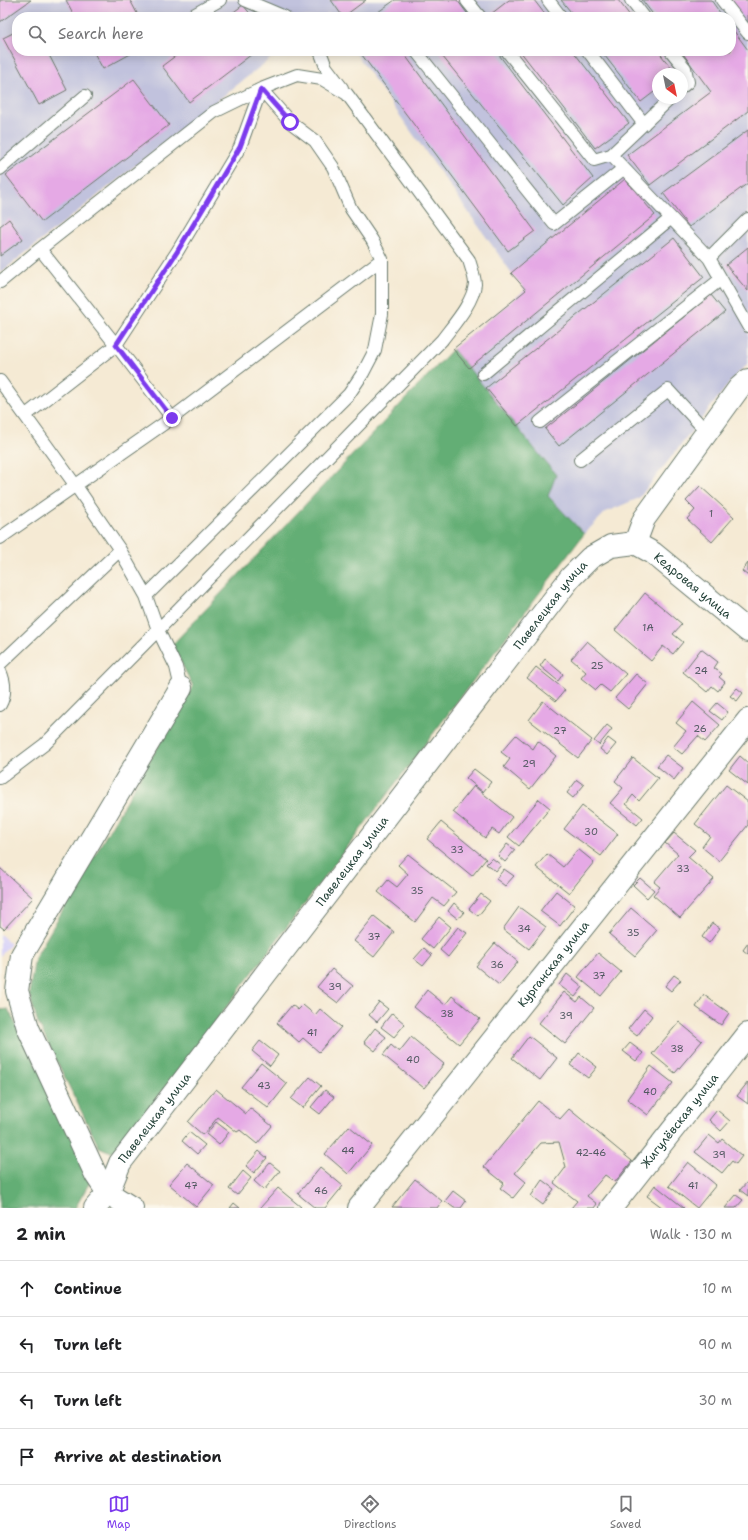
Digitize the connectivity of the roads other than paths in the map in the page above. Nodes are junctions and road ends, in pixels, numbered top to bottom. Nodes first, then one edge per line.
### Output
1 (220, 0) edge
2 (245, 0) edge
3 (548, 0) edge
4 (631, 0) edge
5 (722, 0) edge
6 (467, 1) dead end
7 (198, 12) edge
8 (273, 12) edge
9 (476, 12) edge
10 (557, 12) edge
11 (640, 12) edge
12 (731, 12) edge
13 (736, 18) edge
14 (748, 33) edge
15 (322, 56) edge
16 (420, 56) edge
17 (511, 56) edge
18 (592, 56) edge
19 (675, 56) edge
20 (684, 68) edge
21 (261, 89) junction
22 (347, 94) junction
23 (85, 96) dead end
24 (665, 104) edge
25 (644, 124) junction
26 (611, 156) junction
27 (0, 168) edge
28 (623, 169) junction
29 (670, 219) junction
30 (748, 219) edge
31 (40, 249) junction
32 (709, 258) junction
33 (382, 259) junction
34 (721, 279) junction
35 (0, 282) edge
36 (748, 326) edge
37 (116, 345) junction
38 (483, 374) dead end
39 (748, 380) edge
40 (0, 381) edge
41 (26, 415) junction
42 (172, 418) junction
43 (540, 422) dead end
44 (707, 432) junction
45 (580, 460) dead end
46 (76, 486) junction
47 (0, 538) edge
48 (635, 543) junction
49 (120, 550) junction
50 (146, 596) junction
51 (158, 630) junction
52 (748, 631) edge
53 (0, 664) edge
54 (0, 671) edge
55 (181, 688) joint
56 (0, 705) edge
57 (748, 720) edge
58 (0, 778) edge
59 (748, 1034) edge
60 (102, 1200) edge
61 (132, 1208) edge
62 (360, 1208) edge
63 (611, 1208) edge

1 - 7 lane
2 - 8 lane
3 - 10 lane
4 - 11 lane
5 - 12 lane
6 - 9 lane
13 - 14 lane
15 - 22 lane
16 - 28 lane
17 - 26 lane
18 - 25 lane
19 - 20 lane
21 - 22 lane
21 - 31 lane
21 - 33 lane
21 - 37 lane
22 - 51 lane
23 - 27 lane
24 - 25 lane
25 - 26 lane
26 - 28 lane
28 - 29 lane
29 - 32 lane
29 - 38 lane
30 - 32 lane
31 - 35 lane
31 - 37 lane
32 - 34 lane
33 - 42 lane
33 - 50 lane
34 - 36 lane
34 - 43 lane
37 - 41 lane
37 - 42 lane
39 - 44 street
40 - 41 lane
41 - 46 lane
42 - 46 lane
44 - 45 lane
44 - 48 street
46 - 47 lane
46 - 49 lane
48 - 52 street, Кедровая улица
48 - 60 street, Павелецкая улица
49 - 50 lane
49 - 53 lane
50 - 51 lane
51 - 55 lane
51 - 58 lane
54 - 56 lane
55 - 60 street
57 - 62 street, Курганская улица
59 - 63 street, Жигулёвская улица
60 - 61 street

